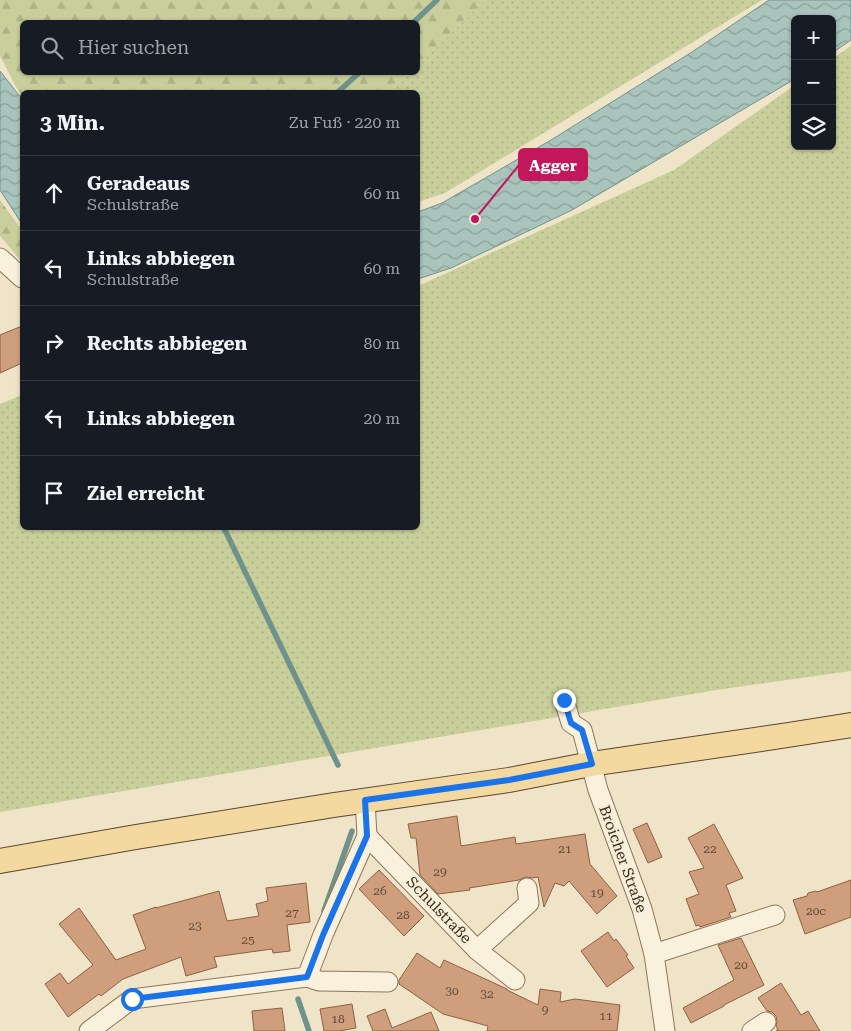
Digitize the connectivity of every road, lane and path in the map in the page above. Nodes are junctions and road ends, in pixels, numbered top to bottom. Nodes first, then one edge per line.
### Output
1 (0, 258) edge
2 (20, 276) edge
3 (564, 700) dead end
4 (851, 725) edge
5 (592, 764) junction
6 (365, 800) junction
7 (367, 836) junction
8 (0, 861) edge
9 (527, 888) dead end
10 (775, 916) dead end
11 (477, 950) junction
12 (654, 954) junction
13 (307, 977) junction
14 (515, 980) dead end
15 (388, 982) dead end
16 (89, 1031) edge
17 (666, 1031) edge

1 - 2 street
3 - 5 street, Broicher Straße
4 - 5 main road
5 - 6 main road
5 - 12 street, Broicher Straße
6 - 7 street
6 - 8 main road
7 - 11 street, Schulstraße
7 - 13 street
9 - 11 street
10 - 12 street
11 - 14 street, Schulstraße
12 - 17 street, Broicher Straße
13 - 15 street
13 - 16 street

